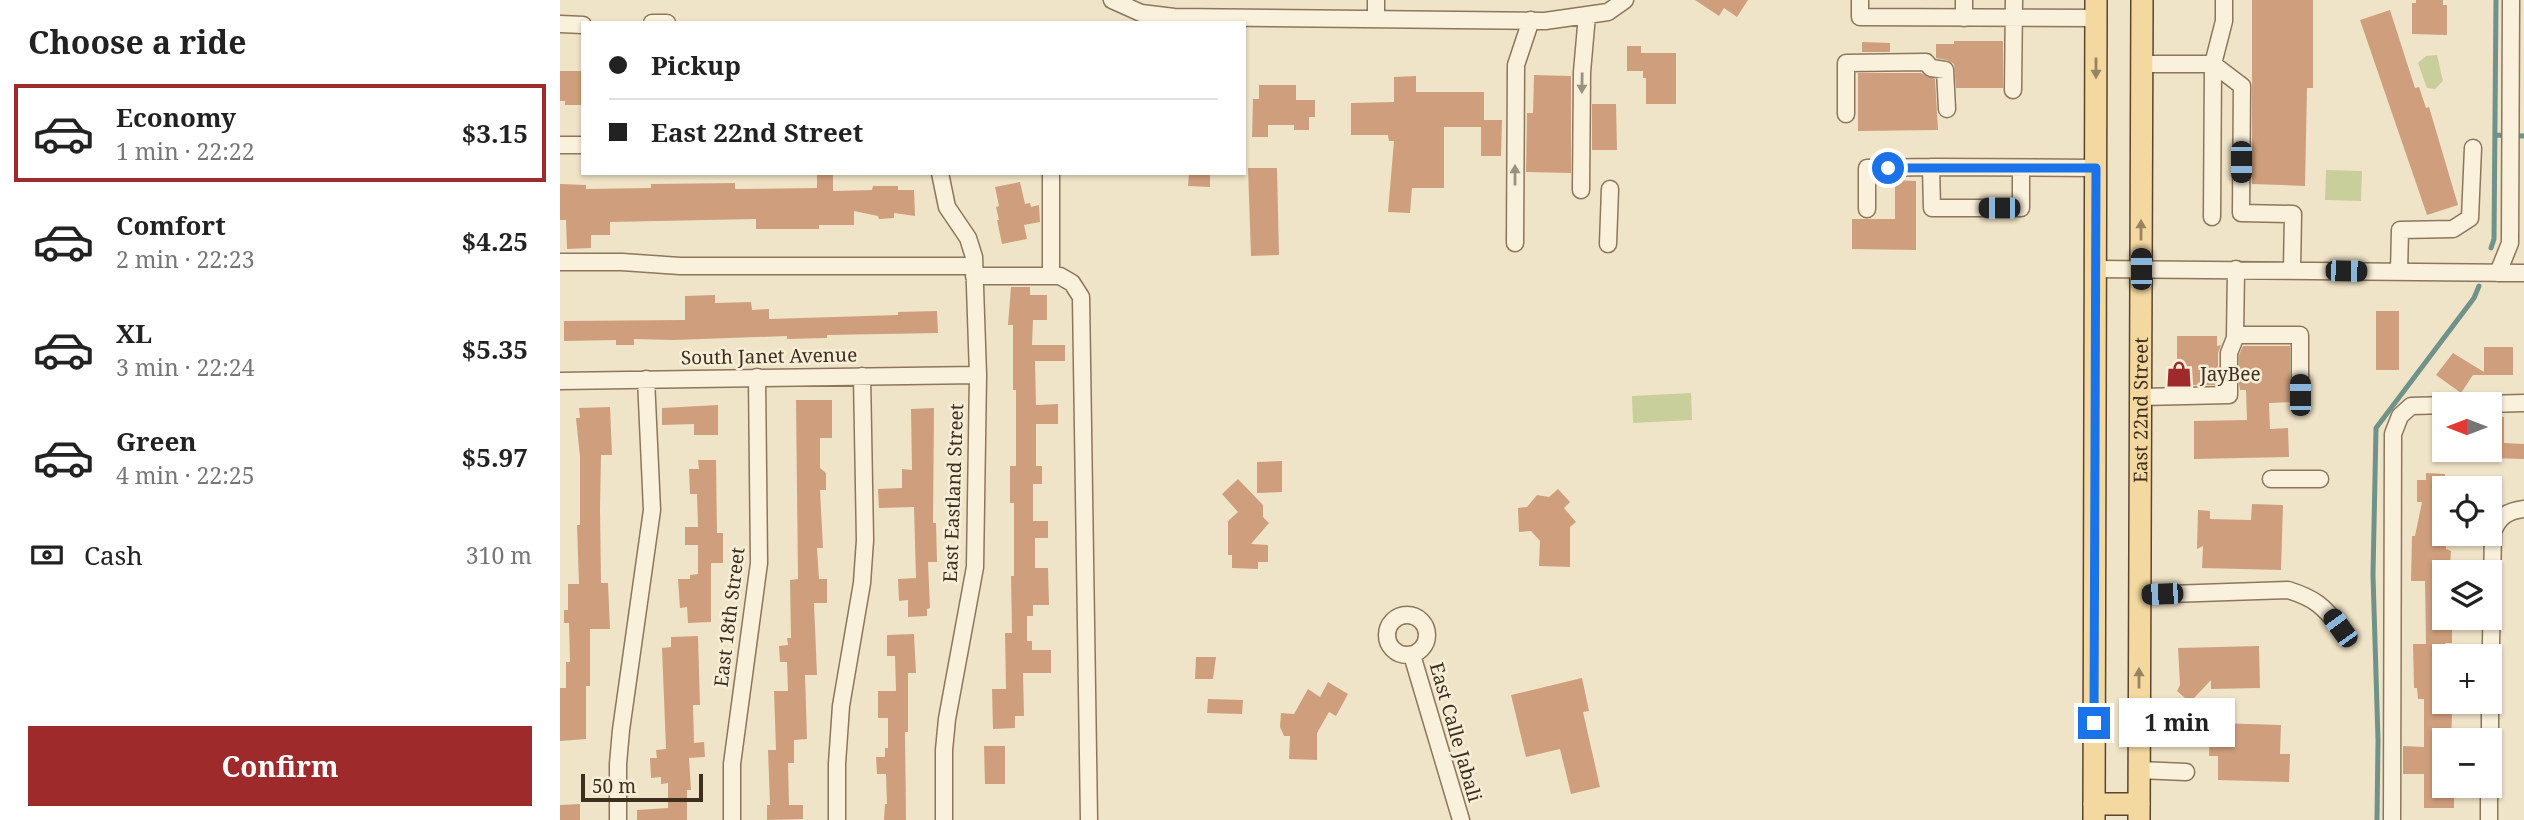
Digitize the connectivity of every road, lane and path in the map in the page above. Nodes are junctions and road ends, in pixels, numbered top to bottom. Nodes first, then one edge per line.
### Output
1 (1112, 0) edge
2 (1376, 0) edge
3 (1625, 0) edge
4 (1860, 0) edge
5 (1916, 0) edge
6 (1964, 0) edge
7 (2014, 0) edge
8 (2142, 0) edge
9 (2224, 0) edge
10 (2511, 0) edge
11 (2096, 9) edge
12 (1587, 15) junction
13 (1916, 17) junction
14 (1376, 18) junction
15 (1964, 18) junction
16 (2014, 18) junction
17 (1531, 20) junction
18 (560, 24) edge
19 (581, 25) edge
20 (2142, 64) junction
21 (2213, 64) junction
22 (2013, 90) dead end
23 (1947, 109) dead end
24 (1846, 114) dead end
25 (560, 145) edge
26 (581, 145) edge
27 (2473, 148) dead end
28 (2517, 153) edge
29 (1931, 167) junction
30 (2021, 168) junction
31 (2096, 168) junction
32 (940, 175) edge
33 (1051, 175) edge
34 (1610, 189) dead end
35 (1581, 190) dead end
36 (1867, 209) dead end
37 (2212, 218) dead end
38 (1515, 243) dead end
39 (1608, 244) dead end
40 (560, 262) edge
41 (2096, 269) junction
42 (2141, 269) junction
43 (974, 270) junction
44 (2236, 270) junction
45 (2292, 270) junction
46 (2399, 272) junction
47 (2498, 272) junction
48 (2524, 273) edge
49 (1051, 276) junction
50 (2235, 335) junction
51 (978, 375) junction
52 (862, 376) junction
53 (757, 377) junction
54 (646, 379) junction
55 (560, 381) edge
56 (2300, 395) dead end
57 (2141, 397) junction
58 (2524, 403) edge
59 (2271, 479) dead end
60 (2320, 479) dead end
61 (2524, 509) edge
62 (2503, 516) joint
63 (2140, 595) junction
64 (2340, 628) dead end
65 (2491, 644) edge
66 (1412, 655) dead end
67 (2219, 709) dead end
68 (2139, 732) junction
69 (2139, 770) junction
70 (2186, 772) dead end
71 (2489, 798) edge
72 (2094, 812) edge
73 (2139, 812) edge
74 (618, 820) edge
75 (733, 820) edge
76 (837, 820) edge
77 (944, 820) edge
78 (1089, 820) edge
79 (1461, 820) edge
80 (2392, 820) edge
81 (2489, 820) edge

1 - 14 street
2 - 14 street
3 - 12 street
4 - 13 street
5 - 13 street
6 - 15 street
7 - 16 street
8 - 20 main road, East 22nd Street
9 - 21 street
10 - 28 street
11 - 16 street
11 -> 31 main road
12 - 17 street
12 -> 35 street
13 - 15 street
14 - 17 street
15 - 16 street
16 - 22 street
38 -> 17 street
18 - 19 street
20 - 21 street
42 -> 20 main road, East 22nd Street
21 - 37 street
21 - 45 street
23 - 24 street
25 - 26 street
27 - 46 street
28 - 47 street
29 - 30 street
29 - 30 street
29 - 36 street
30 - 31 street
31 - 41 main road
32 - 43 street, East Eastland Street
33 - 49 street
34 - 39 street
40 - 43 street
41 - 42 street
41 - 72 main road
42 - 44 street
42 - 57 main road, East 22nd Street
43 - 49 street
43 - 51 street, East Eastland Street
44 - 45 street
44 - 50 street
45 - 46 street
46 - 47 street
47 - 48 street
49 - 78 street
50 - 56 street
50 - 57 street
51 - 52 street, South Janet Avenue
51 - 77 street, East Eastland Street
52 - 53 street, South Janet Avenue
52 - 76 street
53 - 54 street, South Janet Avenue
53 - 75 street, East 18th Street
54 - 55 street, South Janet Avenue
54 - 74 street
57 - 63 main road, East 22nd Street
58 - 80 street
59 - 60 street
61 - 62 street
62 - 65 street
63 - 64 street
68 -> 63 main road, East 22nd Street
66 - 79 street, East Calle Jabali
67 - 68 street
68 - 69 main road, East 22nd Street
69 - 70 street
69 - 73 main road, East 22nd Street
71 - 81 street
72 - 73 main road

